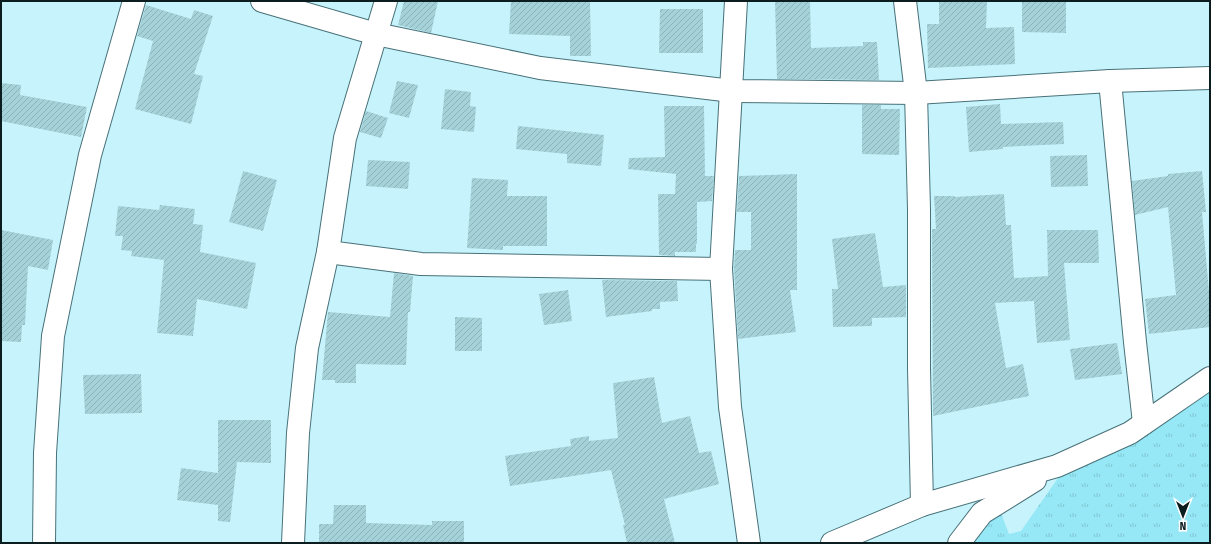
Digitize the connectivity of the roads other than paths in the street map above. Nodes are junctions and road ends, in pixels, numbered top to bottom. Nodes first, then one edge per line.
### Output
1 (134, 1) edge
2 (262, 1) edge
3 (386, 1) edge
4 (736, 1) edge
5 (905, 1) edge
6 (376, 34) junction
7 (1210, 78) edge
8 (1110, 81) junction
9 (732, 91) junction
10 (916, 93) junction
11 (328, 252) junction
12 (721, 269) junction
13 (1210, 378) edge
14 (1144, 423) junction
15 (1058, 466) junction
16 (922, 505) junction
17 (44, 543) edge
18 (293, 543) edge
19 (749, 543) edge
20 (832, 543) edge
21 (959, 543) edge

1 - 17 street
2 - 6 street
3 - 6 street
4 - 9 street
5 - 10 street
6 - 9 street
6 - 11 street
7 - 8 street
8 - 10 street
8 - 14 street
9 - 10 street
9 - 12 street
10 - 16 street
11 - 12 street
11 - 18 street
12 - 19 street
13 - 14 street
14 - 15 street
15 - 16 street
15 - 21 street
16 - 20 street

